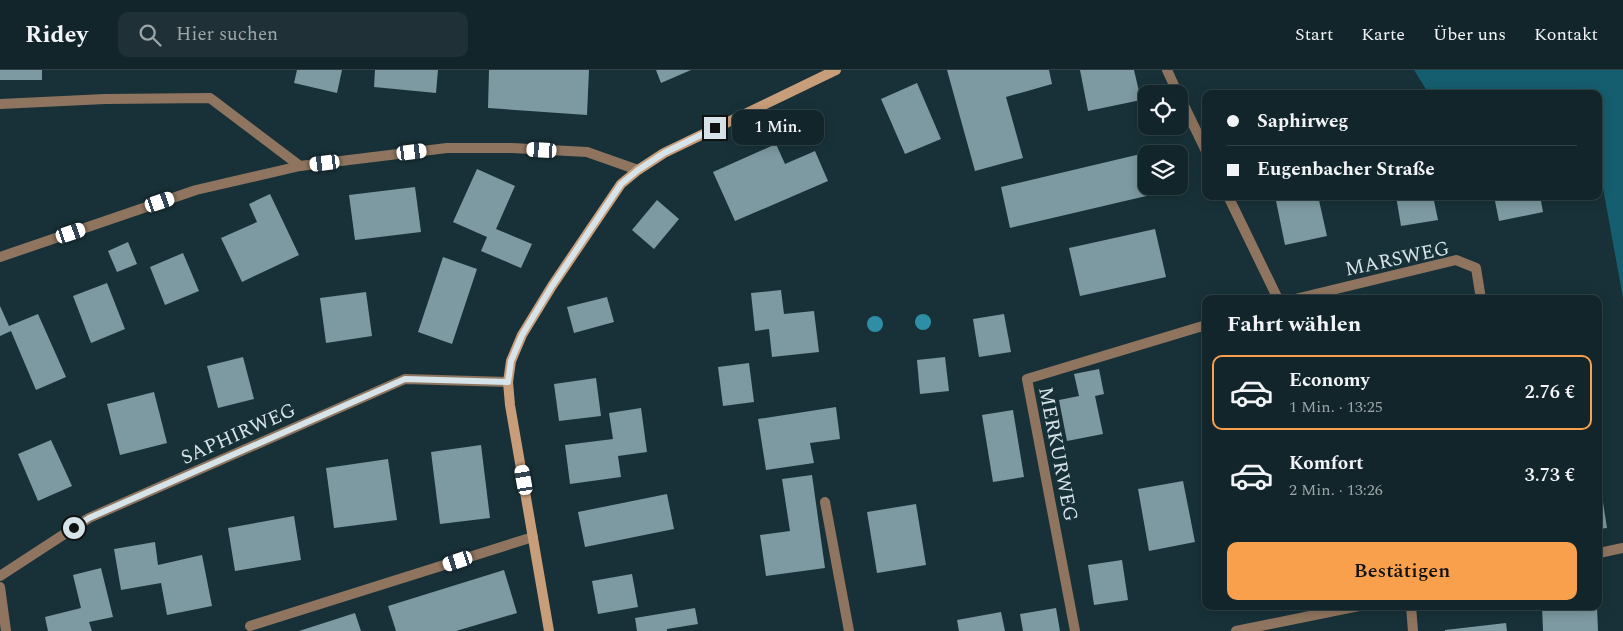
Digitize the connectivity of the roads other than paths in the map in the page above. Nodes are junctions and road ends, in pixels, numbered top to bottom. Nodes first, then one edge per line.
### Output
1 (836, 70) edge
2 (1166, 70) edge
3 (1174, 85) edge
4 (0, 104) edge
5 (1188, 114) edge
6 (1202, 143) edge
7 (300, 166) junction
8 (638, 170) junction
9 (1230, 200) edge
10 (0, 257) edge
11 (1276, 295) edge
12 (1312, 295) edge
13 (1480, 295) edge
14 (1202, 326) edge
15 (508, 382) junction
16 (825, 502) dead end
17 (533, 537) junction
18 (1623, 548) edge
19 (1602, 552) edge
20 (0, 576) edge
21 (0, 587) edge
22 (1339, 610) edge
23 (1411, 610) edge
24 (250, 626) dead end
25 (6, 631) edge
26 (549, 631) edge
27 (849, 631) edge
28 (1074, 631) edge
29 (1236, 631) edge
30 (1414, 631) edge

1 - 8 street
2 - 3 street
4 - 7 street
5 - 6 street
7 - 8 street
7 - 10 street
8 - 15 street
9 - 11 street
12 - 13 street, MARSWEG
14 - 28 street, MERKURWEG
15 - 17 street
15 - 20 street, SAPHIRWEG
16 - 27 street
17 - 24 street
17 - 26 street
18 - 19 street
21 - 25 street
22 - 29 street
23 - 30 street

